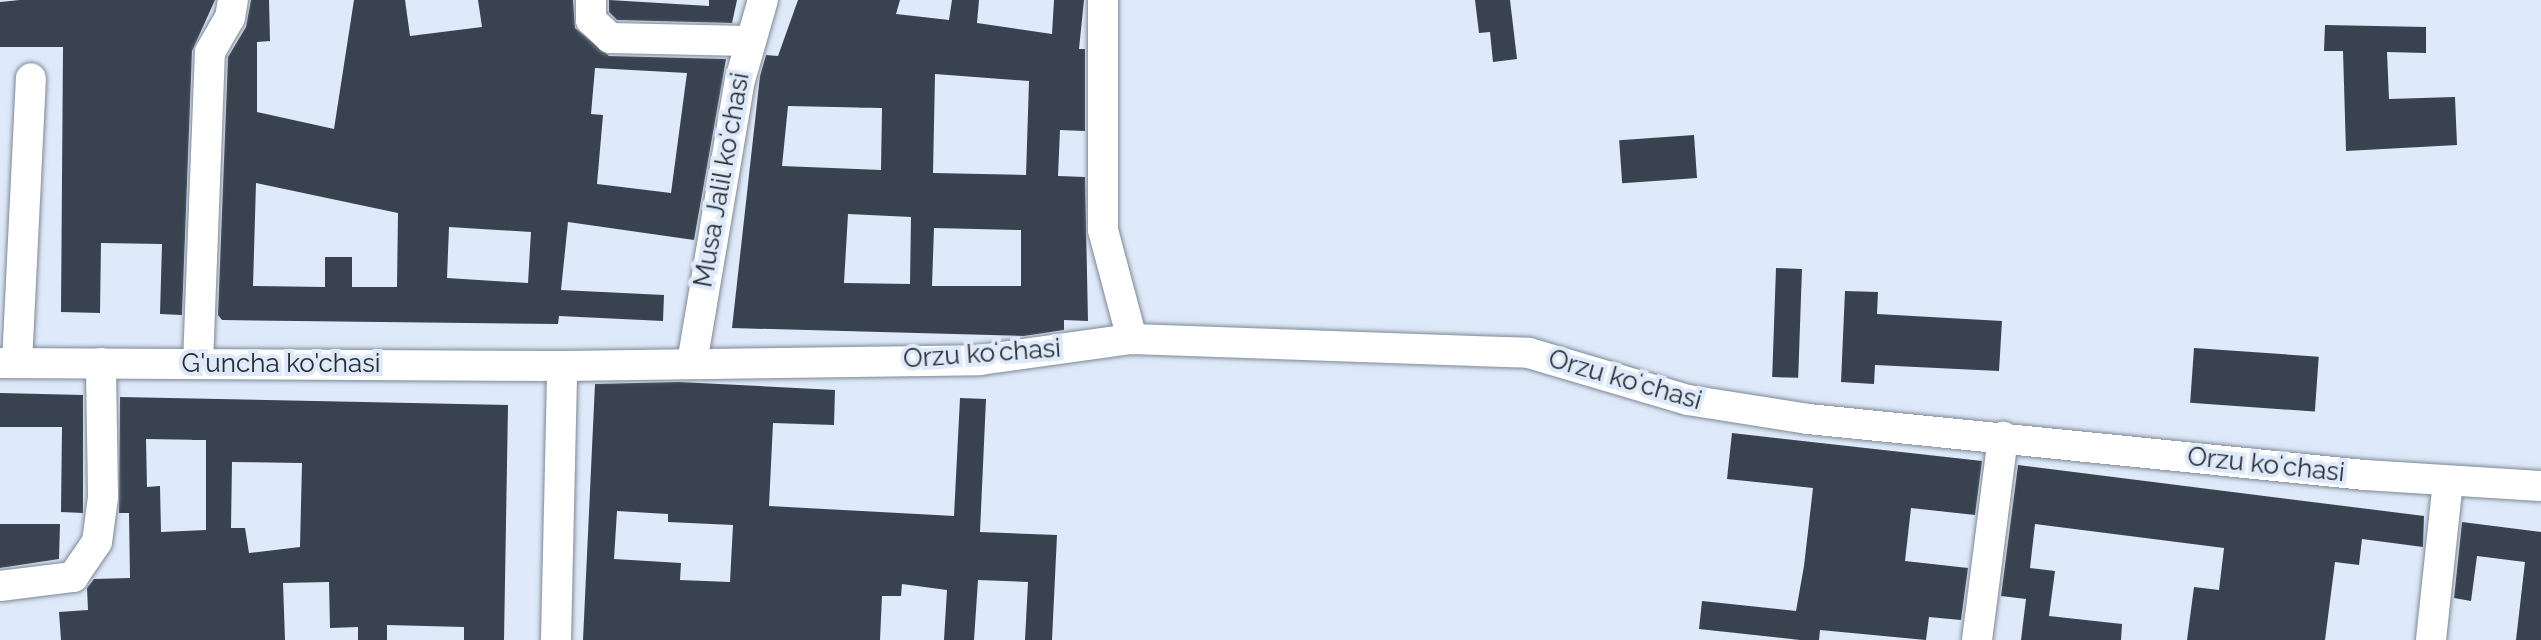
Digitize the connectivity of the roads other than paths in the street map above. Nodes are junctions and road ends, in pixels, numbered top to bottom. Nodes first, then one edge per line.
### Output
1 (233, 0) edge
2 (591, 0) edge
3 (763, 0) edge
4 (1103, 0) edge
5 (748, 41) junction
6 (31, 78) dead end
7 (1132, 339) junction
8 (9, 363) edge
9 (101, 363) junction
10 (198, 363) junction
11 (692, 363) junction
12 (562, 366) junction
13 (2003, 437) junction
14 (2448, 482) junction
15 (2541, 486) edge
16 (0, 586) edge
17 (556, 640) edge
18 (1977, 640) edge
19 (2431, 640) edge

1 - 10 street
2 - 5 street
3 - 5 street, Musa Jalil koʻchasi
4 - 7 street
5 - 11 street, Musa Jalil koʻchasi
6 - 8 street
7 - 11 street, Orzu koʻchasi
7 - 13 street, Orzu koʻchasi
8 - 9 street, G'uncha ko'chasi
9 - 10 street, G'uncha ko'chasi
9 - 16 street
10 - 12 street, G'uncha ko'chasi
11 - 12 street, Orzu koʻchasi
12 - 17 street
13 - 14 street, Orzu koʻchasi
13 - 18 street
14 - 15 street, Orzu koʻchasi
14 - 19 street

